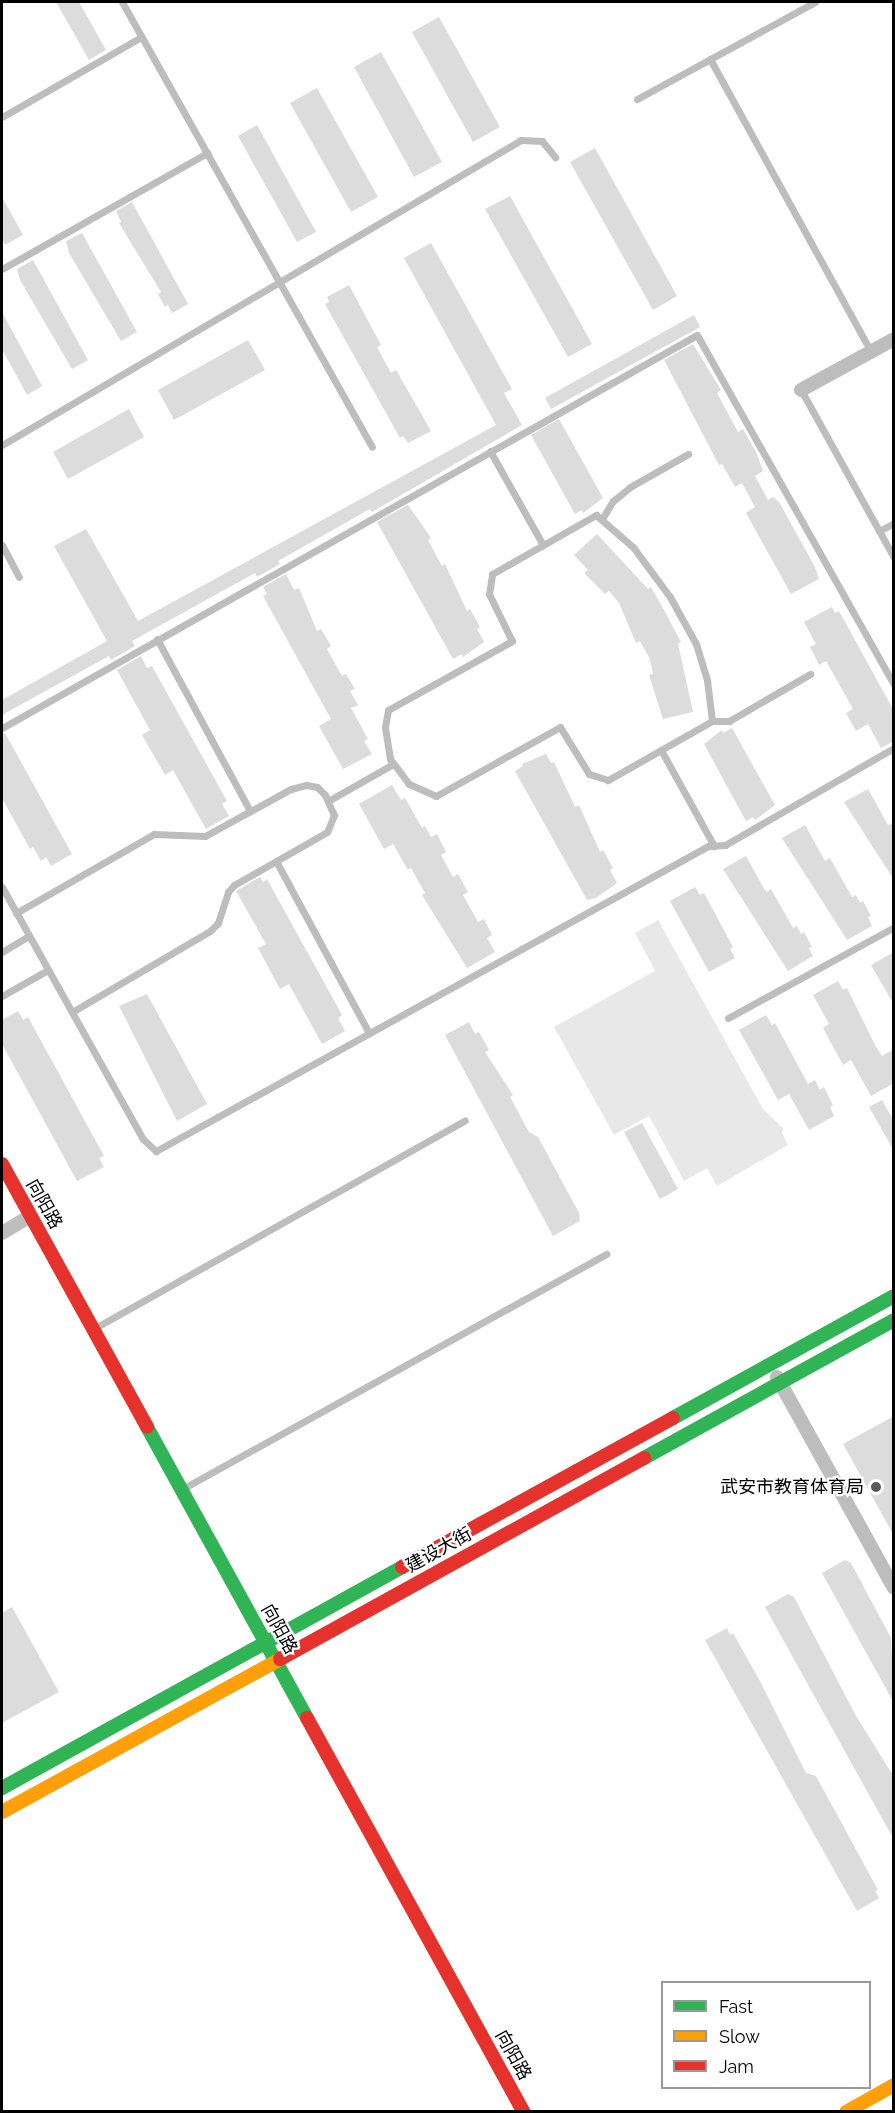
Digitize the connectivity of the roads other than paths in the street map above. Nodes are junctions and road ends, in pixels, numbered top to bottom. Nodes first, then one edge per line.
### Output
1 (122, 2) edge
2 (815, 2) edge
3 (141, 36) junction
4 (710, 59) junction
5 (638, 99) dead end
6 (2, 117) edge
7 (207, 153) junction
8 (555, 157) dead end
9 (2, 269) edge
10 (280, 282) junction
11 (894, 339) edge
12 (871, 352) junction
13 (801, 390) joint
14 (2, 445) edge
15 (372, 447) dead end
16 (490, 451) junction
17 (688, 454) dead end
18 (602, 519) junction
19 (894, 523) edge
20 (879, 531) junction
21 (2, 545) edge
22 (543, 545) junction
23 (894, 558) edge
24 (19, 577) dead end
25 (157, 639) junction
26 (810, 674) dead end
27 (894, 685) edge
28 (712, 721) junction
29 (2, 728) edge
30 (894, 748) edge
31 (661, 750) junction
32 (393, 764) junction
33 (328, 801) junction
34 (250, 811) junction
35 (714, 846) junction
36 (276, 861) junction
37 (2, 887) edge
38 (16, 913) junction
39 (894, 927) edge
40 (29, 936) junction
41 (2, 952) edge
42 (48, 970) junction
43 (2, 996) edge
44 (72, 1012) junction
45 (728, 1018) dead end
46 (369, 1033) junction
47 (465, 1120) dead end
48 (2, 1164) edge
49 (30, 1216) junction
50 (2, 1233) edge
51 (607, 1254) dead end
52 (894, 1296) edge
53 (894, 1320) edge
54 (93, 1330) junction
55 (770, 1364) junction
56 (780, 1382) junction
57 (182, 1490) junction
58 (894, 1588) edge
59 (266, 1642) junction
60 (276, 1660) junction
61 (2, 1788) edge
62 (2, 1812) edge
63 (894, 2085) edge
64 (524, 2112) edge
65 (846, 2112) edge

1 - 3 lane
2 - 4 lane
3 - 6 lane
3 - 7 lane
4 - 5 lane
4 - 12 lane
7 - 9 lane
7 - 10 lane
8 - 10 lane
10 - 14 lane
10 - 15 lane
11 - 12 street
12 - 13 street
13 - 20 lane
16 - 22 lane
16 - 25 lane
16 - 27 lane
17 - 18 lane
18 - 22 lane
18 - 28 lane
19 - 20 lane
20 - 23 lane
21 - 24 lane
22 - 32 lane
25 - 29 lane
25 - 34 lane
26 - 28 lane
28 - 31 lane
30 - 35 lane
31 - 32 lane
31 - 35 lane
32 - 33 lane
33 - 34 lane
33 - 36 lane
34 - 38 lane
35 - 46 lane
36 - 44 lane
36 - 46 lane
37 - 38 lane
38 - 40 lane
39 - 45 lane
40 - 41 lane
40 - 42 lane
42 - 43 lane
42 - 44 lane
44 - 46 lane
47 - 54 lane
48 - 49 main road, 向阳路
49 - 50 street
49 - 54 main road, 向阳路
51 - 57 lane
52 - 55 main road, 建设大街
53 - 56 main road, 建设大街
54 - 57 main road, 向阳路
55 - 56 street
55 - 59 main road, 建设大街
56 - 58 street
56 - 60 main road, 建设大街
57 - 59 main road, 向阳路
59 - 60 main road, 向阳路
59 - 61 main road, 建设大街
60 - 62 main road, 建设大街
60 - 64 main road, 向阳路
63 - 65 main road

